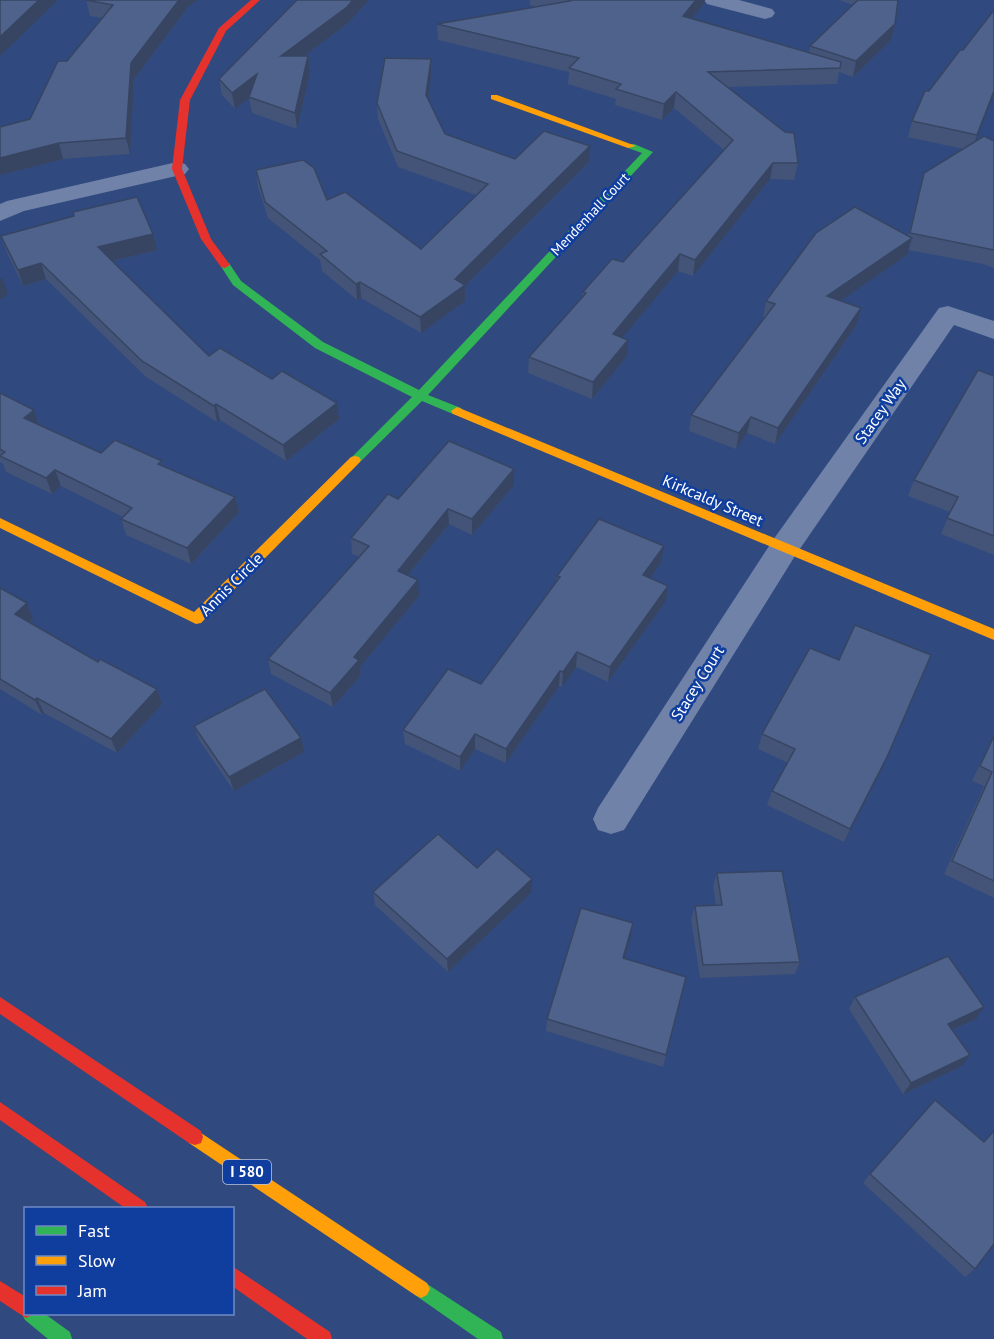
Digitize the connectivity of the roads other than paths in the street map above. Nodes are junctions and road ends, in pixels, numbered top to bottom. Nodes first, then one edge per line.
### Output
1 (256, 0) edge
2 (714, 0) edge
3 (765, 13) dead end
4 (494, 97) dead end
5 (177, 169) junction
6 (0, 214) edge
7 (994, 330) edge
8 (420, 396) junction
9 (0, 523) edge
10 (784, 548) junction
11 (994, 635) edge
12 (611, 819) dead end
13 (0, 1005) edge
14 (0, 1110) edge
15 (136, 1207) edge
16 (234, 1276) edge
17 (0, 1290) edge
18 (24, 1308) edge
19 (32, 1315) edge
20 (63, 1339) edge
21 (322, 1339) edge
22 (494, 1339) edge

1 - 5 main road
2 - 3 street
4 - 8 main road, Mendenhall Court
5 - 6 street
5 - 8 main road, Kirkcaldy Street
7 - 10 street, Stacey Way
8 - 9 main road, Annis Circle
8 - 10 main road, Kirkcaldy Street
10 - 11 main road, Kirkcaldy Street
10 - 12 street, Stacey Court
13 - 22 main road, I 580
14 - 15 main road
16 - 21 main road
17 - 18 main road
19 - 20 main road

